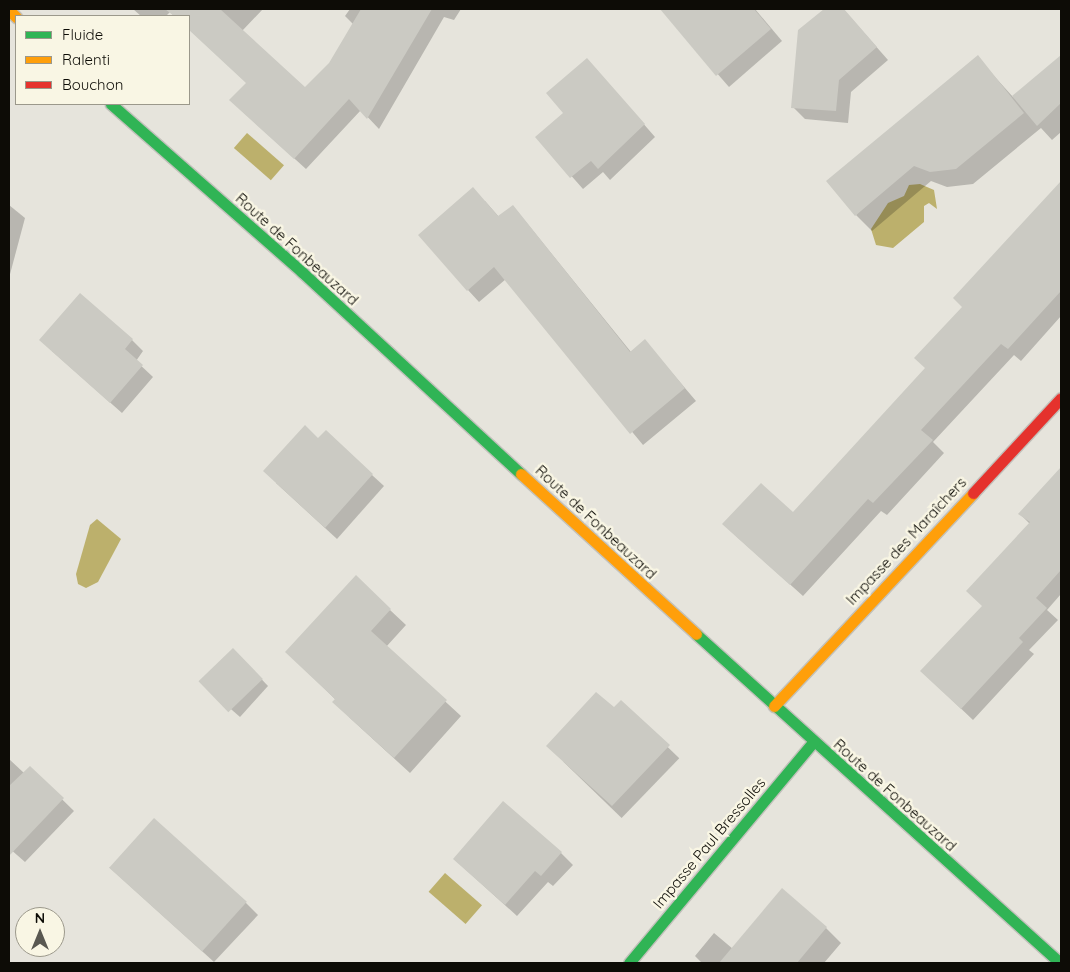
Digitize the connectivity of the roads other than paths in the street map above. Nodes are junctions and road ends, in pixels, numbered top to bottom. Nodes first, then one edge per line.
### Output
1 (112, 105) edge
2 (1061, 398) edge
3 (774, 706) junction
4 (813, 742) junction
5 (629, 963) edge
6 (1060, 963) edge

1 - 3 street, Route de Fonbeauzard
2 - 3 street, Impasse des Maraîchers
3 - 4 street, Route de Fonbeauzard
4 - 5 street, Impasse Paul Bressolles
4 - 6 street, Route de Fonbeauzard

